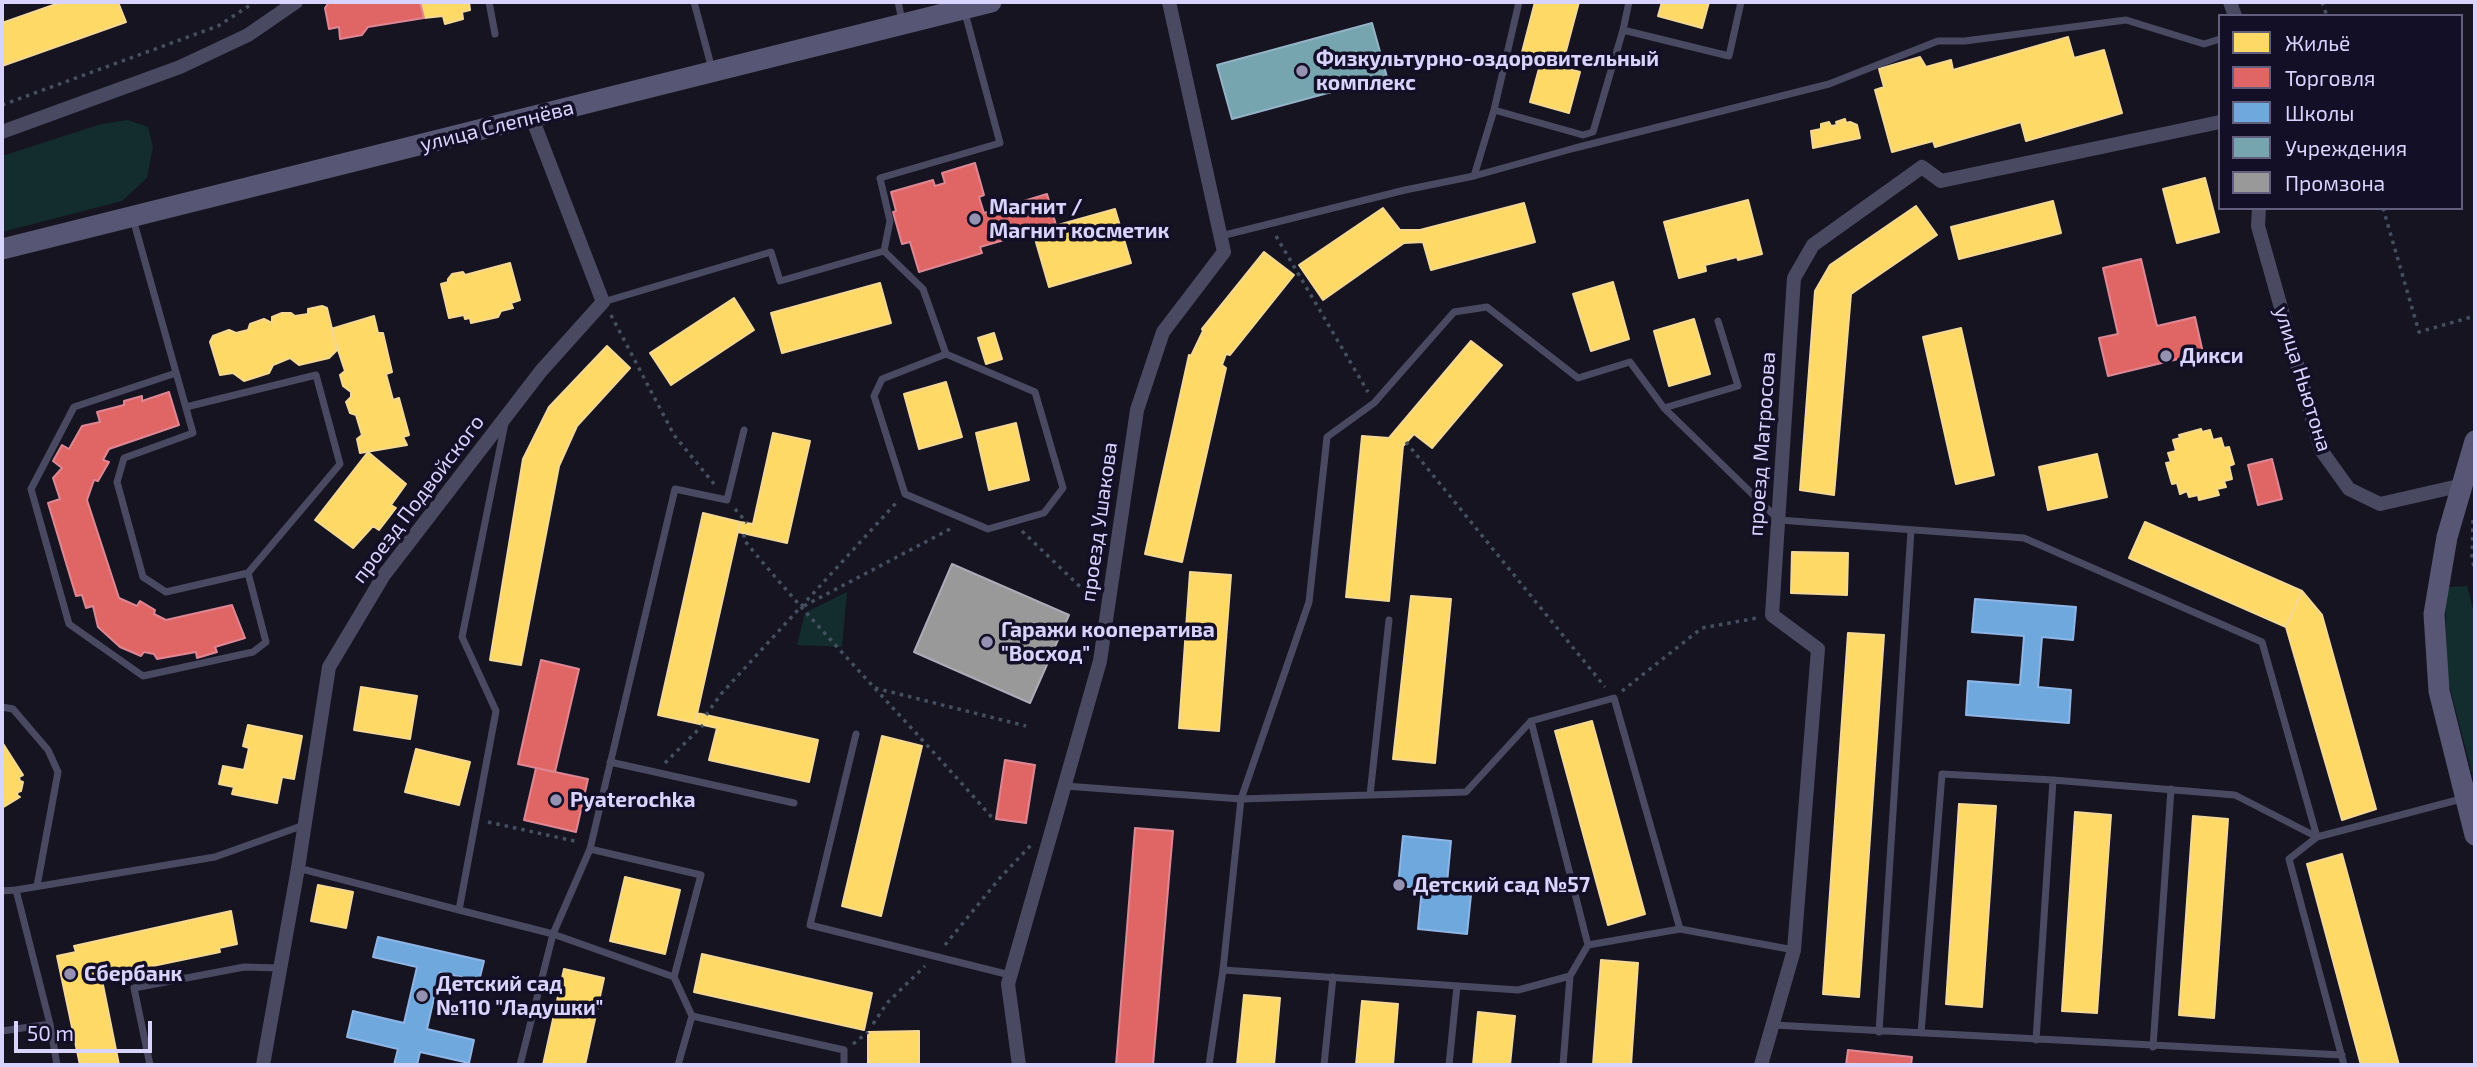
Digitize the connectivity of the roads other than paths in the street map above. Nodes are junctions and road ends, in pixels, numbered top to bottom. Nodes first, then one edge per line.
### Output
1 (296, 2) edge
2 (489, 2) edge
3 (694, 2) edge
4 (898, 2) edge
5 (991, 2) edge
6 (1168, 2) edge
7 (1519, 2) edge
8 (1629, 2) edge
9 (1741, 2) edge
10 (963, 9) junction
11 (903, 24) junction
12 (1623, 30) junction
13 (495, 34) dead end
14 (2218, 40) edge
15 (712, 70) junction
16 (1494, 110) junction
17 (532, 118) junction
18 (2218, 122) edge
19 (2, 132) edge
20 (1474, 176) junction
21 (2259, 210) edge
22 (133, 218) junction
23 (1220, 236) junction
24 (2, 249) edge
25 (884, 251) junction
26 (603, 302) junction
27 (1718, 321) dead end
28 (946, 354) junction
29 (176, 373) junction
30 (186, 407) junction
31 (1664, 408) junction
32 (506, 416) junction
33 (744, 430) dead end
34 (2475, 441) edge
35 (2468, 477) edge
36 (1779, 520) junction
37 (1911, 530) junction
38 (248, 573) junction
39 (1389, 620) dead end
40 (2, 707) edge
41 (1531, 721) junction
42 (856, 734) dead end
43 (610, 762) junction
44 (2053, 780) junction
45 (1065, 786) junction
46 (2171, 789) junction
47 (1370, 795) junction
48 (2466, 798) junction
49 (1241, 799) junction
50 (794, 803) dead end
51 (304, 825) junction
52 (2475, 835) edge
53 (2317, 836) junction
54 (590, 849) junction
55 (298, 868) junction
56 (37, 886) junction
57 (16, 890) junction
58 (2, 891) edge
59 (459, 910) junction
60 (1680, 929) junction
61 (553, 934) junction
62 (1588, 945) junction
63 (1794, 950) junction
64 (279, 968) junction
65 (1223, 970) junction
66 (1011, 975) junction
67 (1333, 976) junction
68 (1570, 976) junction
69 (674, 977) junction
70 (1457, 986) junction
71 (692, 1016) junction
72 (50, 1024) junction
73 (1773, 1025) junction
74 (2, 1031) edge
75 (1879, 1032) junction
76 (1922, 1033) junction
77 (2036, 1040) junction
78 (2153, 1047) junction
79 (2342, 1055) junction
80 (57, 1065) edge
81 (150, 1065) edge
82 (263, 1065) edge
83 (520, 1065) edge
84 (678, 1065) edge
85 (844, 1065) edge
86 (1019, 1065) edge
87 (1209, 1065) edge
88 (1324, 1065) edge
89 (1449, 1065) edge
90 (1563, 1065) edge
91 (1761, 1065) edge
92 (2344, 1065) edge

1 - 19 street
2 - 13 lane
3 - 15 lane
4 - 11 lane
5 - 10 street, улица Слепнёва
6 - 23 street, проезд Ушакова
7 - 16 lane
8 - 12 lane
9 - 12 lane
10 - 11 street, улица Слепнёва
10 - 25 lane
11 - 15 street, улица Слепнёва
12 - 16 lane
14 - 20 lane
15 - 17 street, улица Слепнёва
16 - 20 lane
17 - 22 street, улица Слепнёва
17 - 26 street
18 - 36 street, проезд Матросова
20 - 23 lane
21 - 35 street, улица Ньютона
22 - 24 street, улица Слепнёва
22 - 29 lane
23 - 45 street, проезд Ушакова
25 - 26 lane
25 - 28 lane
26 - 32 street, проезд Подвойского
27 - 31 lane
28 - 28 lane
29 - 30 lane
29 - 38 lane
30 - 38 lane
30 - 38 lane
31 - 36 lane
31 - 49 lane
32 - 51 street, проезд Подвойского
32 - 59 lane
33 - 43 lane
34 - 35 street
35 - 48 street
36 - 37 lane
36 - 63 street, проезд Матросова
37 - 53 lane
37 - 75 lane
39 - 47 lane
40 - 56 lane
41 - 47 lane
41 - 60 lane
41 - 62 lane
42 - 66 lane
43 - 50 lane
43 - 54 lane
44 - 46 lane
44 - 76 lane
44 - 77 lane
45 - 49 lane
45 - 66 street, проезд Ушакова
46 - 53 lane
46 - 78 lane
47 - 49 lane
48 - 52 street
48 - 53 lane
49 - 65 lane
51 - 55 street, проезд Подвойского
51 - 56 lane
53 - 79 lane
54 - 61 lane
54 - 69 lane
55 - 59 lane
55 - 64 street, проезд Подвойского
56 - 57 lane
57 - 58 lane
57 - 72 lane
59 - 61 lane
60 - 62 lane
60 - 63 lane
61 - 69 lane
61 - 83 lane
62 - 68 lane
63 - 73 street
64 - 81 lane
64 - 82 street, проезд Подвойского
65 - 67 lane
65 - 87 lane
66 - 86 street, проезд Ушакова
67 - 70 lane
67 - 88 lane
68 - 70 lane
68 - 90 lane
69 - 71 lane
70 - 89 lane
71 - 84 lane
71 - 85 lane
72 - 74 lane
72 - 80 lane
73 - 75 lane
73 - 91 street
75 - 76 lane
76 - 77 lane
77 - 78 lane
78 - 79 lane
79 - 92 lane

